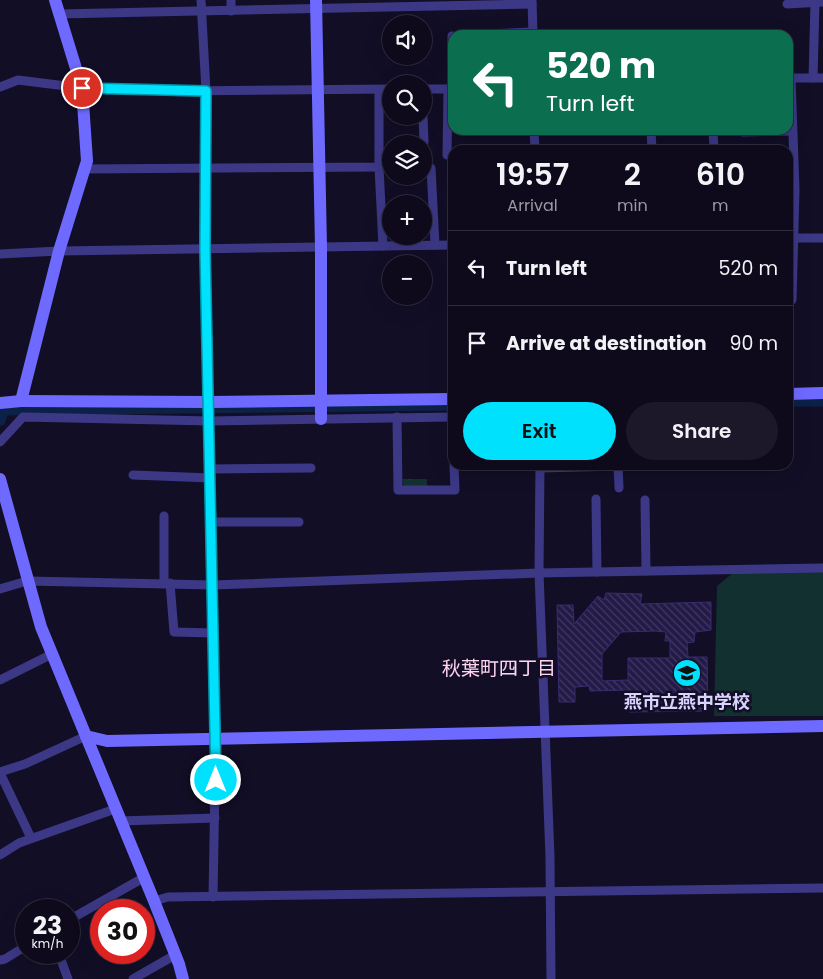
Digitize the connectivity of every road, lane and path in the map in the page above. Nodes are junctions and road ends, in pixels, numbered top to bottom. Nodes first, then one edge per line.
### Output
1 (55, 0) edge
2 (201, 0) edge
3 (231, 0) edge
4 (280, 0) edge
5 (532, 2) edge
6 (452, 3) edge
7 (819, 3) edge
8 (316, 4) edge
9 (787, 4) dead end
10 (280, 10) junction
11 (231, 11) junction
12 (201, 12) junction
13 (58, 14) junction
14 (533, 30) edge
15 (793, 78) edge
16 (813, 78) junction
17 (823, 78) edge
18 (0, 87) edge
19 (82, 88) junction
20 (432, 89) edge
21 (448, 89) edge
22 (317, 90) junction
23 (379, 90) junction
24 (382, 90) edge
25 (206, 91) junction
26 (448, 133) edge
27 (447, 155) dead end
28 (378, 167) junction
29 (319, 168) junction
30 (84, 169) junction
31 (206, 169) junction
32 (432, 185) edge
33 (793, 238) edge
34 (823, 238) edge
35 (435, 245) junction
36 (448, 245) edge
37 (383, 246) junction
38 (321, 247) junction
39 (205, 249) junction
40 (59, 251) junction
41 (0, 254) edge
42 (823, 393) edge
43 (793, 394) edge
44 (448, 399) edge
45 (21, 401) junction
46 (0, 403) edge
47 (321, 409) junction
48 (209, 410) junction
49 (448, 416) edge
50 (397, 418) junction
51 (0, 442) edge
52 (311, 468) dead end
53 (454, 470) edge
54 (540, 470) edge
55 (618, 470) edge
56 (211, 473) junction
57 (133, 475) dead end
58 (0, 479) edge
59 (619, 488) dead end
60 (596, 499) dead end
61 (645, 500) dead end
62 (3, 503) edge
63 (164, 516) dead end
64 (212, 522) junction
65 (299, 522) dead end
66 (823, 568) edge
67 (646, 571) junction
68 (597, 572) junction
69 (538, 573) junction
70 (28, 581) junction
71 (167, 583) junction
72 (213, 585) junction
73 (0, 589) edge
74 (213, 633) junction
75 (52, 654) junction
76 (0, 680) edge
77 (823, 726) edge
78 (545, 731) junction
79 (86, 736) junction
80 (216, 739) junction
81 (0, 772) edge
82 (118, 815) junction
83 (215, 818) junction
84 (31, 838) junction
85 (0, 855) edge
86 (143, 878) junction
87 (823, 888) edge
88 (550, 893) junction
89 (213, 897) junction
90 (153, 899) edge
91 (155, 901) edge
92 (155, 904) edge
93 (80, 914) edge
94 (15, 953) edge
95 (175, 955) junction
96 (0, 960) edge
97 (62, 964) edge
98 (68, 979) edge
99 (133, 979) edge
100 (183, 979) edge
101 (551, 979) edge

1 - 13 street
2 - 12 street
3 - 11 street
4 - 10 street
5 - 6 street
5 - 14 street
6 - 8 street
7 - 9 street
7 - 16 street
8 - 10 street
8 - 22 street
10 - 11 street
11 - 12 street
12 - 13 street
12 - 25 street
13 - 19 street
15 - 16 street
16 - 17 street
18 - 19 street
19 - 25 street
19 - 30 street
20 - 21 street
22 - 23 street
22 - 25 street
22 - 29 street
23 - 24 street
23 - 28 street
25 - 31 street
26 - 27 street
28 - 29 street
28 - 37 street
29 - 31 street
29 - 38 street
30 - 31 street
30 - 40 street
31 - 39 street
32 - 35 street
33 - 34 street
35 - 36 street
35 - 37 street
37 - 38 street
38 - 39 street
38 - 47 street
39 - 40 street
39 - 48 street
40 - 41 street
40 - 45 street
42 - 43 street
44 - 47 street
45 - 46 street
45 - 48 street
47 - 48 street
47 - 48 street
47 - 50 street
48 - 51 street
48 - 56 street
49 - 50 street
50 - 53 street
52 - 56 street
54 - 69 street
55 - 59 street
56 - 57 street
56 - 64 street
58 - 62 street
60 - 68 street
61 - 67 street
62 - 70 street
63 - 71 street
64 - 65 street
64 - 72 street
66 - 67 street
67 - 68 street
68 - 69 street
69 - 72 street
69 - 78 street
70 - 71 street
70 - 73 street
70 - 75 street
71 - 72 street
71 - 74 street
72 - 74 street
74 - 80 street
75 - 76 street
75 - 79 street
77 - 78 street
78 - 80 street
78 - 88 street
79 - 80 street
79 - 81 street
79 - 82 street
80 - 83 street
81 - 84 street
82 - 83 street
82 - 84 street
82 - 86 street
83 - 89 street
84 - 85 street
86 - 90 street
86 - 93 street
87 - 88 street
88 - 89 street
88 - 101 street
89 - 91 street
92 - 95 street
94 - 96 street
95 - 99 street
95 - 100 street
97 - 98 street

